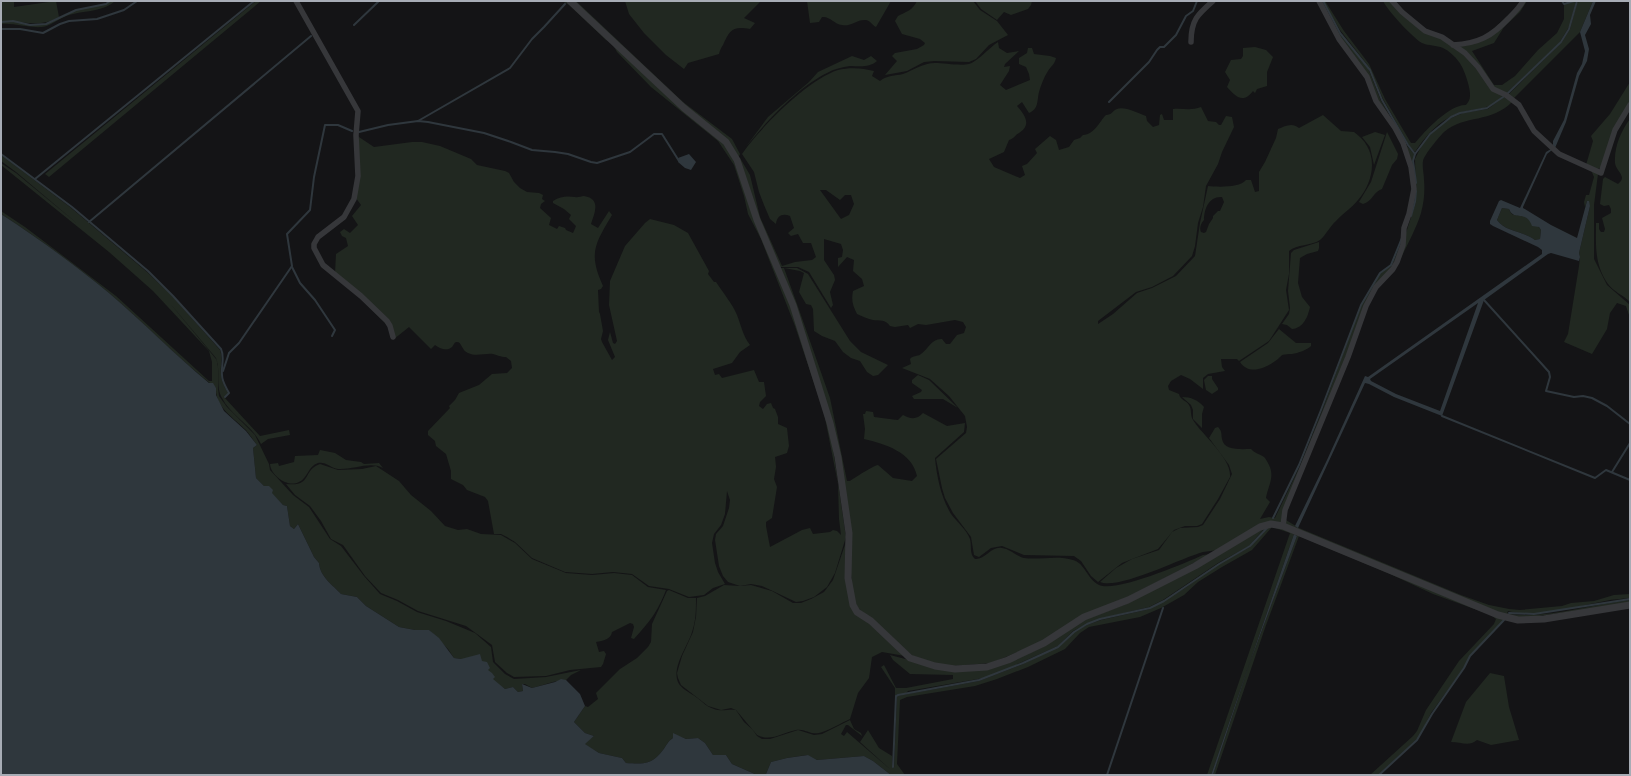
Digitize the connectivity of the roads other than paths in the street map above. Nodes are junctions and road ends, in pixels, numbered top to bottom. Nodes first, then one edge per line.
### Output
1 (296, 1) edge
2 (570, 1) edge
3 (1213, 1) edge
4 (1319, 1) edge
5 (1392, 1) edge
6 (1523, 1) edge
7 (1190, 42) dead end
8 (1453, 45) junction
9 (1630, 105) edge
10 (393, 338) dead end
11 (1283, 526) junction
12 (1630, 605) edge

1 - 10 street
2 - 11 street
3 - 7 street
4 - 11 street
5 - 8 street
6 - 8 street
8 - 9 street
11 - 12 street

